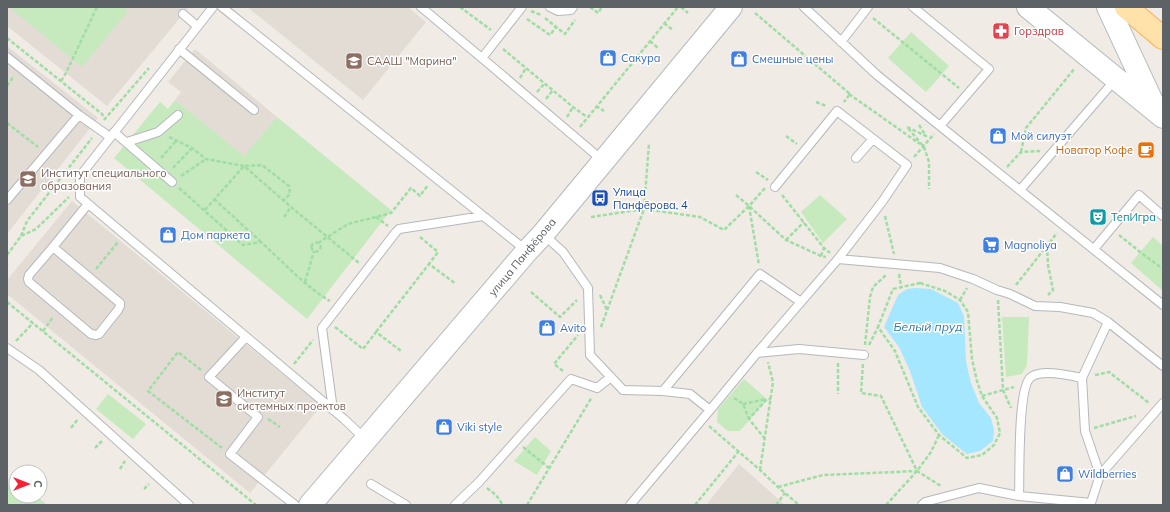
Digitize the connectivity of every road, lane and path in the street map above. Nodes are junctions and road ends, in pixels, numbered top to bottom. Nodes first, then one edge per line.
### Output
1 (97, 7) edge
2 (213, 7) edge
3 (222, 7) edge
4 (421, 7) edge
5 (460, 7) edge
6 (550, 7) edge
7 (573, 7) edge
8 (590, 7) edge
9 (602, 7) edge
10 (678, 7) edge
11 (681, 7) edge
12 (731, 7) edge
13 (804, 7) edge
14 (913, 7) edge
15 (1028, 7) edge
16 (1108, 7) edge
17 (1126, 7) edge
18 (526, 9) edge
19 (866, 9) edge
20 (688, 13) dead end
21 (755, 13) dead end
22 (183, 14) dead end
23 (577, 18) dead end
24 (524, 23) dead end
25 (664, 23) junction
26 (197, 26) junction
27 (556, 27) junction
28 (673, 30) dead end
29 (499, 36) junction
30 (7, 38) edge
31 (1163, 38) edge
32 (650, 41) junction
33 (841, 42) junction
34 (507, 44) dead end
35 (658, 48) dead end
36 (179, 49) junction
37 (7, 57) edge
38 (482, 58) junction
39 (1078, 65) dead end
40 (151, 66) dead end
41 (526, 68) junction
42 (1116, 79) junction
43 (61, 81) junction
44 (525, 83) dead end
45 (545, 83) junction
46 (553, 90) junction
47 (849, 94) junction
48 (967, 95) junction
49 (545, 99) junction
50 (551, 104) dead end
51 (596, 106) junction
52 (572, 107) junction
53 (254, 110) dead end
54 (604, 111) dead end
55 (837, 111) junction
56 (1160, 114) edge
57 (79, 115) junction
58 (178, 115) dead end
59 (587, 118) junction
60 (105, 119) junction
61 (571, 120) dead end
62 (7, 123) edge
63 (576, 124) dead end
64 (918, 124) dead end
65 (940, 126) junction
66 (99, 129) junction
67 (158, 132) junction
68 (112, 134) junction
69 (873, 139) junction
70 (176, 141) junction
71 (127, 142) junction
72 (649, 143) dead end
73 (924, 147) junction
74 (192, 148) junction
75 (1054, 150) junction
76 (1021, 152) junction
77 (47, 153) junction
78 (856, 158) dead end
79 (206, 159) junction
80 (603, 161) junction
81 (154, 166) junction
82 (244, 166) junction
83 (756, 172) dead end
84 (1000, 174) junction
85 (434, 177) junction
86 (169, 179) junction
87 (773, 184) junction
88 (930, 189) dead end
89 (1020, 190) junction
90 (736, 195) dead end
91 (68, 197) dead end
92 (214, 199) junction
93 (7, 200) edge
94 (283, 200) junction
95 (882, 202) junction
96 (88, 204) junction
97 (749, 206) junction
98 (291, 207) junction
99 (644, 209) junction
100 (205, 210) junction
101 (483, 216) junction
102 (1163, 216) edge
103 (284, 217) dead end
104 (591, 217) dead end
105 (804, 222) junction
106 (1063, 224) junction
107 (1111, 228) junction
108 (399, 229) junction
109 (543, 234) junction
110 (21, 236) junction
111 (327, 237) junction
112 (119, 240) dead end
113 (786, 240) junction
114 (261, 242) junction
115 (318, 243) junction
116 (1047, 246) junction
117 (53, 247) junction
118 (824, 248) junction
119 (1094, 249) junction
120 (314, 251) junction
121 (527, 251) junction
122 (7, 255) edge
123 (821, 256) junction
124 (838, 259) junction
125 (429, 264) junction
126 (897, 265) junction
127 (1163, 269) edge
128 (368, 270) junction
129 (760, 274) junction
130 (89, 277) junction
131 (1021, 277) dead end
132 (305, 282) junction
133 (456, 284) dead end
134 (997, 290) junction
135 (531, 292) dead end
136 (1046, 297) dead end
137 (7, 302) edge
138 (801, 302) junction
139 (573, 304) dead end
140 (1163, 305) edge
141 (340, 306) junction
142 (589, 322) junction
143 (1108, 322) junction
144 (33, 323) junction
145 (325, 325) junction
146 (46, 326) dead end
147 (878, 327) junction
148 (600, 330) dead end
149 (43, 331) junction
150 (376, 332) junction
151 (246, 337) junction
152 (8, 349) edge
153 (401, 351) dead end
154 (765, 352) junction
155 (838, 352) junction
156 (756, 353) junction
157 (864, 355) junction
158 (1163, 366) edge
159 (287, 372) junction
160 (209, 377) junction
161 (611, 377) junction
162 (1082, 378) junction
163 (571, 379) junction
164 (1025, 384) junction
165 (597, 388) junction
166 (1003, 390) junction
167 (663, 391) junction
168 (838, 394) dead end
169 (730, 395) dead end
170 (982, 396) junction
171 (767, 399) junction
172 (771, 399) junction
173 (743, 404) junction
174 (1160, 407) edge
175 (333, 410) junction
176 (710, 410) junction
177 (749, 419) junction
178 (702, 420) junction
179 (1085, 431) junction
180 (939, 435) junction
181 (366, 439) junction
182 (765, 439) junction
183 (103, 440) dead end
184 (95, 448) dead end
185 (524, 449) dead end
186 (739, 451) junction
187 (230, 454) junction
188 (550, 468) junction
189 (760, 470) junction
190 (917, 471) junction
191 (1100, 475) junction
192 (479, 482) junction
193 (371, 484) dead end
194 (778, 487) junction
195 (785, 493) junction
196 (953, 494) junction
197 (1019, 496) junction
198 (1067, 503) edge
199 (189, 505) edge
200 (256, 505) edge
201 (295, 505) edge
202 (310, 505) edge
203 (406, 505) edge
204 (455, 505) edge
205 (503, 505) edge
206 (527, 505) edge
207 (630, 505) edge
208 (695, 505) edge
209 (776, 505) edge
210 (799, 505) edge
211 (886, 505) edge
212 (922, 505) edge

1 - 43 path
2 - 26 lane
3 - 85 lane
4 - 38 lane
5 - 29 path
6 - 7 lane
8 - 9 path
10 - 25 path
11 - 20 path
12 - 80 street, улица Панфёрова
13 - 33 lane
14 - 48 lane
15 - 42 street
16 - 56 street
17 - 31 main road
18 - 27 path
18 - 29 lane
19 - 33 lane
19 - 48 path
21 - 47 path
22 - 26 lane
23 - 27 path
24 - 27 path
25 - 28 path
25 - 32 path
26 - 36 lane
29 - 38 lane
30 - 43 path
32 - 35 path
32 - 51 path
33 - 65 lane
34 - 41 path
36 - 53 lane
36 - 68 lane
37 - 57 lane
38 - 80 lane
39 - 76 path
40 - 60 path
41 - 44 path
41 - 45 path
42 - 56 street
42 - 75 lane
43 - 60 path
45 - 46 path
45 - 49 path
46 - 49 path
46 - 52 path
47 - 55 path
47 - 73 path
48 - 65 lane
49 - 50 path
51 - 54 path
51 - 59 path
52 - 59 path
52 - 61 path
55 - 69 lane
55 - 87 lane
57 - 66 lane
57 - 77 lane
58 - 67 lane
59 - 63 path
60 - 66 path
62 - 77 path
64 - 73 path
65 - 73 path
65 - 84 lane
66 - 68 lane
66 - 110 path
67 - 70 path
67 - 71 lane
68 - 71 lane
68 - 96 lane
69 - 78 lane
69 - 95 lane
70 - 74 path
70 - 81 path
71 - 81 lane
72 - 99 path
73 - 88 path
74 - 79 path
74 - 86 path
75 - 76 path
75 - 89 lane
76 - 84 path
77 - 93 lane
79 - 82 path
79 - 86 path
80 - 109 street, улица Панфёрова
81 - 86 lane
82 - 92 path
82 - 94 path
82 - 94 path
83 - 87 path
84 - 89 lane
85 - 101 lane
85 - 111 path
86 - 100 path
87 - 97 path
87 - 105 path
89 - 106 lane
90 - 97 path
91 - 110 path
92 - 100 path
92 - 114 path
94 - 98 path
95 - 124 lane
95 - 126 path
96 - 117 lane
96 - 151 lane
97 - 99 path
97 - 113 path
97 - 129 path
98 - 103 path
98 - 111 path
99 - 104 path
99 - 148 path
100 - 114 path
101 - 108 lane
101 - 121 lane
102 - 107 lane
105 - 113 path
105 - 118 path
106 - 116 path
106 - 119 lane
107 - 119 lane
107 - 127 path
108 - 125 path
108 - 128 lane
109 - 121 street, улица Панфёрова
109 - 142 lane
110 - 122 path
111 - 115 path
111 - 128 path
112 - 130 path
113 - 123 path
114 - 132 path
115 - 120 path
115 - 120 path
116 - 131 path
116 - 136 path
117 - 130 lane
117 - 130 lane
118 - 123 path
118 - 124 path
119 - 140 lane
120 - 132 path
121 - 181 street, улица Панфёрова
123 - 124 path
124 - 126 lane
124 - 138 lane
125 - 133 path
125 - 150 path
126 - 134 lane
126 - 157 path
128 - 141 lane
129 - 138 lane
129 - 167 lane
132 - 141 path
134 - 143 lane
134 - 166 path
135 - 139 path
137 - 144 path
138 - 156 lane
141 - 145 lane
142 - 161 lane
142 - 163 path
143 - 158 lane
143 - 162 lane
144 - 149 path
144 - 152 path
145 - 150 path
145 - 159 path
145 - 175 lane
146 - 149 path
147 - 157 path
147 - 170 path
147 - 180 path
149 - 200 path
150 - 153 path
151 - 159 lane
151 - 160 lane
152 - 199 lane
154 - 155 lane
154 - 156 lane
154 - 172 path
155 - 157 lane
155 - 168 path
156 - 176 lane
157 - 190 path
159 - 175 lane
160 - 187 lane
160 - 187 path
161 - 165 lane
161 - 167 lane
162 - 164 lane
162 - 174 path
162 - 179 lane
163 - 165 lane
163 - 192 lane
164 - 166 path
164 - 197 lane
165 - 188 path
166 - 170 path
167 - 176 lane
169 - 173 path
170 - 180 path
171 - 172 path
171 - 173 path
171 - 177 path
172 - 182 path
173 - 177 path
174 - 179 path
174 - 191 lane
175 - 181 lane
176 - 178 lane
177 - 182 path
178 - 186 path
178 - 207 lane
179 - 191 lane
180 - 190 path
181 - 202 street, улица Панфёрова
182 - 189 path
183 - 184 path
185 - 188 path
186 - 189 path
186 - 208 path
187 - 201 lane
188 - 206 path
189 - 194 path
190 - 194 path
190 - 196 path
190 - 211 path
191 - 198 lane
192 - 204 lane
192 - 205 path
193 - 203 lane
194 - 195 path
195 - 209 path
195 - 210 path
196 - 197 lane
196 - 212 lane
197 - 198 lane

